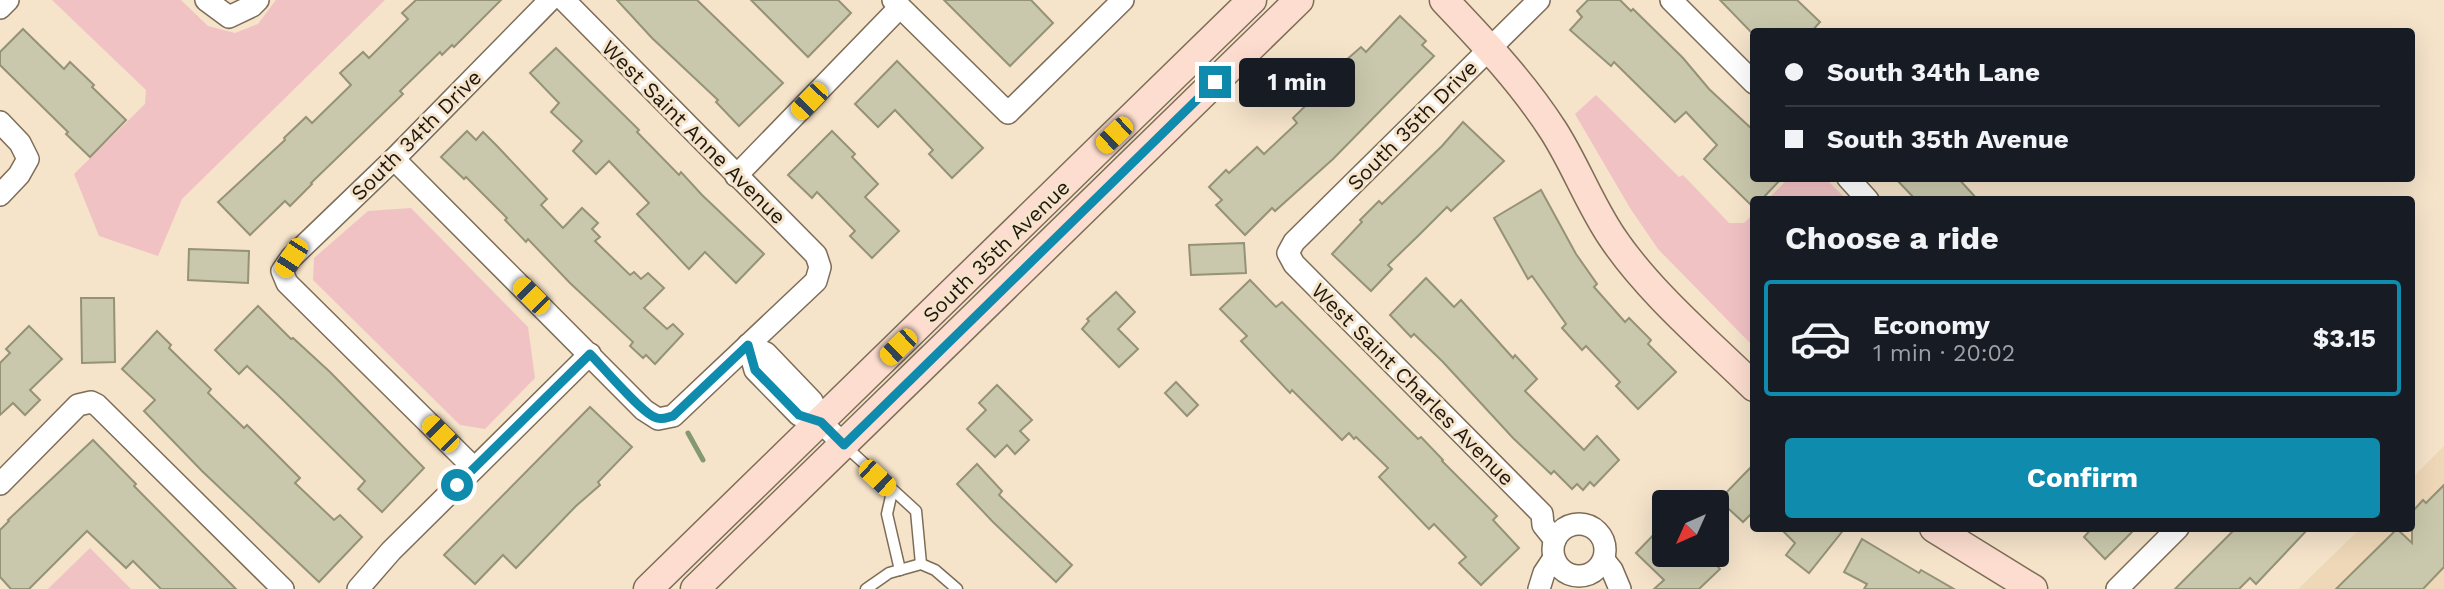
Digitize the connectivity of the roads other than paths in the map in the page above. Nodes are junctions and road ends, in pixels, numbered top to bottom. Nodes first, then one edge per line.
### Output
1 (8, 0) edge
2 (206, 0) edge
3 (258, 0) edge
4 (550, 0) edge
5 (564, 0) edge
6 (1123, 0) edge
7 (1252, 0) edge
8 (1299, 0) edge
9 (1444, 0) edge
10 (1539, 0) edge
11 (1671, 0) edge
12 (897, 4) edge
13 (0, 8) edge
14 (1490, 48) junction
15 (1750, 79) edge
16 (0, 122) edge
17 (394, 159) junction
18 (736, 176) junction
19 (1851, 182) edge
20 (0, 195) edge
21 (1864, 196) edge
22 (1288, 253) joint
23 (748, 345) junction
24 (590, 354) junction
25 (1750, 383) edge
26 (821, 422) junction
27 (844, 445) junction
28 (474, 468) junction
29 (0, 484) edge
30 (892, 492) junction
31 (1940, 532) edge
32 (2174, 532) edge
33 (1560, 541) junction
34 (1604, 560) junction
35 (921, 564) junction
36 (900, 570) junction
37 (1578, 575) junction
38 (282, 589) edge
39 (358, 589) edge
40 (649, 589) edge
41 (695, 589) edge
42 (866, 589) edge
43 (957, 589) edge
44 (1539, 589) edge
45 (1547, 589) edge
46 (1611, 589) edge
47 (1620, 589) edge
48 (2033, 589) edge
49 (2117, 589) edge

1 - 13 street
2 - 3 street
4 - 17 street, South 34th Drive
5 - 18 street, West Saint Anne Avenue
6 - 12 street
7 - 26 main road, South 35th Avenue
8 - 27 main road, South 35th Avenue
9 - 14 main road
10 - 14 street, South 35th Drive
11 - 15 street
12 - 18 street
14 - 22 street, South 35th Drive
14 - 25 main road
16 - 20 street
17 - 24 street
17 - 28 street, South 34th Drive
18 - 23 street, West Saint Anne Avenue
19 - 21 street
22 - 33 street, West Saint Charles Avenue
23 - 24 street
23 - 26 street
24 - 28 street
26 - 27 street
26 - 40 main road, South 35th Avenue
27 - 30 lane
27 - 41 main road, South 35th Avenue
28 - 39 street
29 - 38 street
30 - 35 lane
30 - 36 lane
31 - 48 main road
32 - 49 street
33 - 34 street
33 - 37 street
33 - 44 street
34 - 37 street
34 - 47 street
35 - 36 lane
35 - 43 lane
36 - 42 lane
37 - 45 street
37 - 46 street

